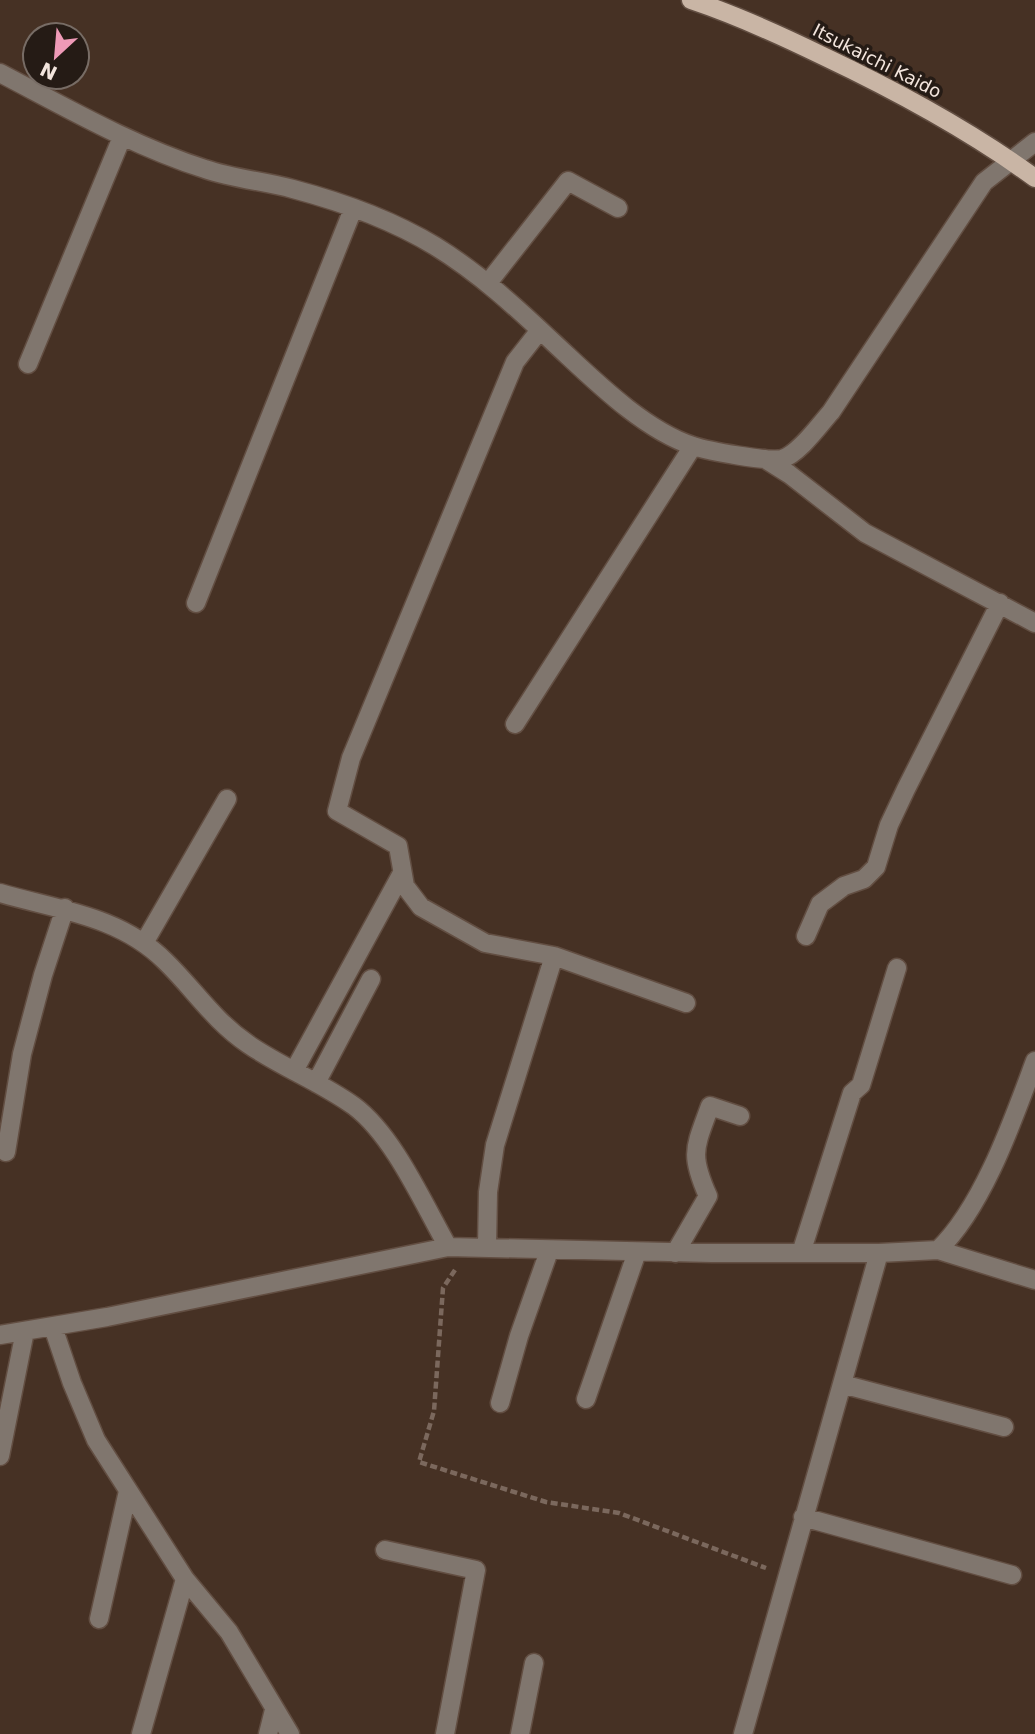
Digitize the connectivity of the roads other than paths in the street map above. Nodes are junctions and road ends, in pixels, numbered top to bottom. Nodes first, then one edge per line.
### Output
1 (691, 0) edge
2 (0, 73) edge
3 (122, 137) junction
4 (1035, 142) edge
5 (1010, 161) junction
6 (1035, 178) edge
7 (618, 208) dead end
8 (353, 209) junction
9 (488, 283) junction
10 (540, 330) junction
11 (28, 364) dead end
12 (693, 446) junction
13 (765, 459) junction
14 (196, 603) dead end
15 (1000, 603) junction
16 (1035, 622) edge
17 (515, 724) dead end
18 (227, 799) dead end
19 (402, 873) junction
20 (0, 893) edge
21 (65, 908) junction
22 (806, 936) dead end
23 (144, 943) junction
24 (554, 956) junction
25 (897, 968) dead end
26 (371, 979) dead end
27 (686, 1003) dead end
28 (1035, 1061) edge
29 (294, 1071) junction
30 (316, 1083) junction
31 (1027, 1106) edge
32 (740, 1116) dead end
33 (6, 1152) dead end
34 (448, 1247) junction
35 (487, 1247) junction
36 (938, 1250) junction
37 (549, 1251) junction
38 (637, 1252) junction
39 (675, 1253) junction
40 (801, 1253) junction
41 (879, 1253) junction
42 (1035, 1280) edge
43 (53, 1327) junction
44 (25, 1331) junction
45 (0, 1335) edge
46 (842, 1384) junction
47 (586, 1399) dead end
48 (500, 1404) dead end
49 (1004, 1427) dead end
50 (0, 1456) edge
51 (128, 1491) junction
52 (803, 1517) junction
53 (385, 1550) dead end
54 (1012, 1575) dead end
55 (185, 1579) junction
56 (99, 1619) dead end
57 (534, 1663) dead end
58 (274, 1710) junction
59 (141, 1734) edge
60 (268, 1734) edge
61 (290, 1734) edge
62 (446, 1734) edge
63 (520, 1734) edge
64 (743, 1734) edge

1 - 5 main road, Itsukaichi Kaido
2 - 3 street
3 - 8 street
3 - 11 street
4 - 5 street
5 - 6 main road, Itsukaichi Kaido
5 - 13 street
7 - 9 street
8 - 9 street
8 - 14 street
9 - 10 street
10 - 12 street
10 - 19 street
12 - 13 street
12 - 17 street
13 - 15 street
15 - 16 street
15 - 22 street
18 - 23 street
19 - 24 street
19 - 29 street
20 - 21 street
21 - 23 street
21 - 33 street
23 - 29 street
24 - 27 street
24 - 35 street
25 - 40 street
26 - 30 street
28 - 31 street
29 - 30 street
30 - 34 street
31 - 36 street
32 - 39 street
34 - 35 street
34 - 43 street
35 - 37 street
36 - 41 street
36 - 42 street
37 - 38 street
37 - 48 street
38 - 39 street
38 - 47 street
39 - 40 street
40 - 41 street
41 - 46 street
43 - 44 street
43 - 51 street
44 - 45 street
44 - 50 street
46 - 49 street
46 - 52 street
51 - 55 street
51 - 56 street
52 - 54 street
52 - 64 street
53 - 62 street
55 - 58 street
55 - 59 street
57 - 63 street
58 - 60 street
58 - 61 street

